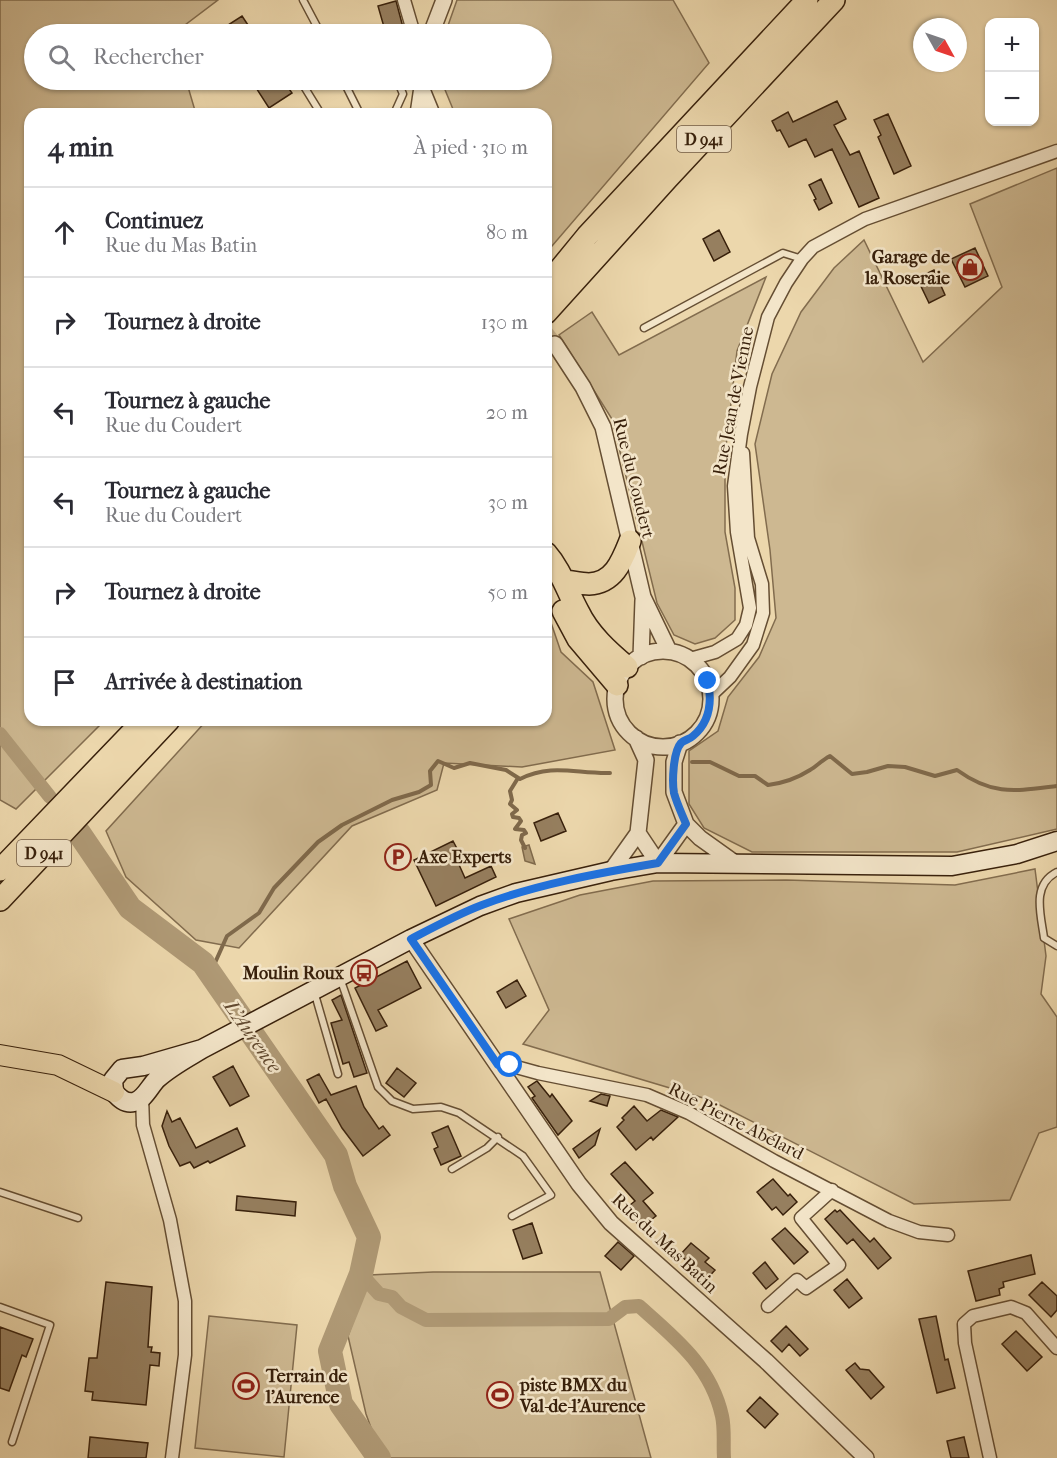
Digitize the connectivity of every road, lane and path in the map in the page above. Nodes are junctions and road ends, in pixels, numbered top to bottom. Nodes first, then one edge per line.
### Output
1 (303, 0) edge
2 (404, 0) edge
3 (444, 0) edge
4 (807, 0) edge
5 (834, 0) edge
6 (316, 24) edge
7 (411, 24) edge
8 (435, 24) edge
9 (306, 90) edge
10 (348, 90) edge
11 (402, 90) edge
12 (422, 90) edge
13 (424, 90) edge
14 (317, 108) edge
15 (357, 108) edge
16 (397, 108) edge
17 (419, 108) edge
18 (430, 108) edge
19 (1057, 151) edge
20 (801, 260) junction
21 (552, 279) edge
22 (575, 279) junction
23 (552, 306) edge
24 (552, 328) edge
25 (644, 328) dead end
26 (552, 338) tunnel mouth
27 (741, 434) junction
28 (630, 541) junction
29 (556, 578) edge
30 (644, 597) junction
31 (669, 651) junction
32 (690, 659) junction
33 (628, 670) junction
34 (711, 695) junction
35 (138, 726) edge
36 (163, 726) edge
37 (636, 738) junction
38 (680, 744) junction
39 (686, 824) junction
40 (638, 833) junction
41 (1057, 841) edge
42 (658, 863) junction
43 (735, 863) junction
44 (0, 870) edge
45 (611, 871) junction
46 (1057, 872) edge
47 (0, 900) edge
48 (411, 939) junction
49 (1057, 946) edge
50 (340, 978) junction
51 (313, 991) junction
52 (202, 1049) junction
53 (0, 1055) edge
54 (498, 1065) junction
55 (135, 1068) junction
56 (338, 1074) dead end
57 (132, 1095) junction
58 (498, 1137) junction
59 (452, 1170) dead end
60 (832, 1190) junction
61 (0, 1192) edge
62 (512, 1216) dead end
63 (78, 1218) dead end
64 (948, 1235) dead end
65 (768, 1306) dead end
66 (0, 1307) edge
67 (1057, 1348) edge
68 (12, 1442) dead end
69 (172, 1458) edge
70 (866, 1458) edge
71 (990, 1458) edge

1 - 6 lane
2 - 7 street
3 - 8 street
4 - 21 highway, D 941
5 - 22 highway, D 941
9 - 14 lane
10 - 15 lane
11 - 16 lane
12 - 17 street
13 - 18 street
19 - 20 street, Rue Jean de Vienne
20 - 25 lane
20 - 27 street, Rue Jean de Vienne
22 - 23 highway, D 941
22 - 24 highway
26 - 28 street, Rue du Coudert
27 - 32 street, Rue Jean de Vienne
27 - 34 street
28 - 29 highway
28 - 30 street, Rue du Coudert
29 - 33 highway
30 - 31 street, Rue du Coudert
30 - 33 street, Rue du Coudert
31 - 32 street
31 - 33 street
32 - 34 street
33 - 37 street
34 - 38 street
35 - 44 highway, D 941
36 - 47 highway, D 941
37 - 38 street
37 - 40 street
38 - 39 street
39 - 42 street
39 - 43 street
40 - 42 street
40 - 45 street
41 - 43 main road
42 - 43 main road
42 - 45 main road
45 - 48 main road
46 - 49 lane
48 - 50 main road
48 - 54 street, Rue du Mas Batin
50 - 51 main road
50 - 58 lane
51 - 52 main road
51 - 56 lane
52 - 55 main road
52 - 57 main road
53 - 57 main road
54 - 60 street, Rue Pierre Abélard
54 - 70 street, Rue du Mas Batin
55 - 57 main road
55 - 57 main road
57 - 69 street
58 - 59 lane
58 - 62 lane
60 - 64 street, Rue Pierre Abélard
60 - 65 street
61 - 63 lane
66 - 68 lane
67 - 71 street

